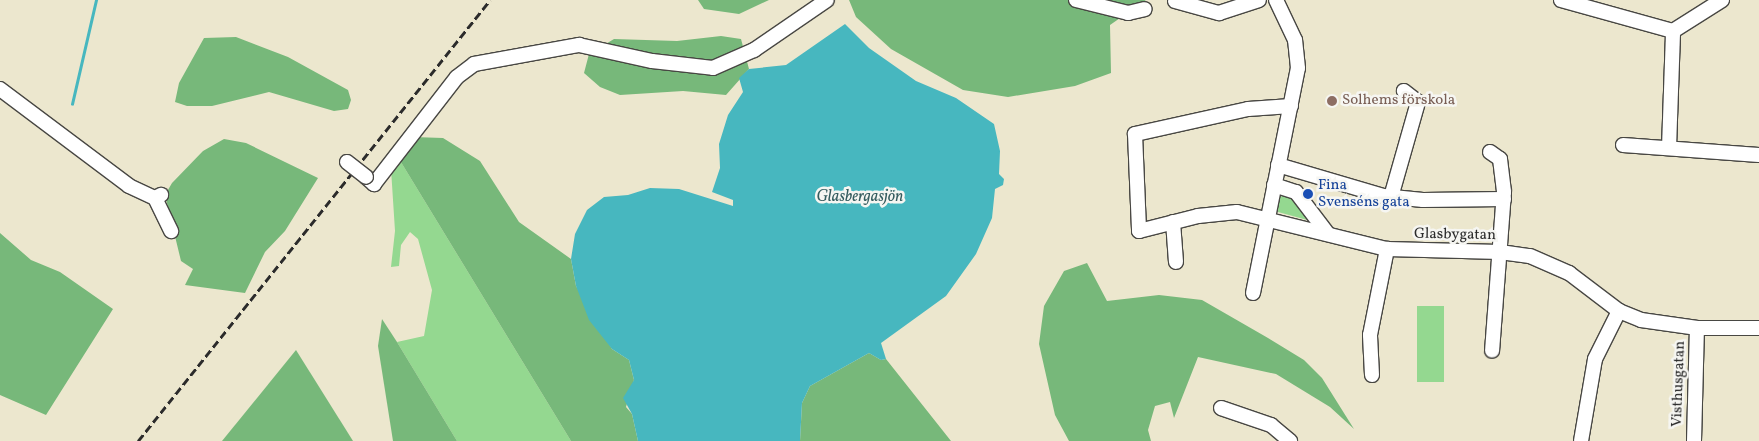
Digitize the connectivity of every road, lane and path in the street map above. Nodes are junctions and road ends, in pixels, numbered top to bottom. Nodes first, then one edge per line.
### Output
1 (827, 0) edge
2 (1076, 0) edge
3 (1259, 0) edge
4 (1276, 0) edge
5 (1561, 0) edge
6 (1722, 0) edge
7 (1174, 1) edge
8 (1145, 8) dead end
9 (1673, 31) junction
10 (0, 89) edge
11 (1404, 91) dead end
12 (1291, 106) junction
13 (1623, 145) dead end
14 (1669, 148) junction
15 (1490, 152) dead end
16 (1759, 155) edge
17 (343, 159) dead end
18 (1278, 165) junction
19 (1274, 185) junction
20 (1391, 197) junction
21 (1504, 199) junction
22 (1267, 217) junction
23 (1173, 222) junction
24 (170, 231) dead end
25 (1328, 234) junction
26 (1387, 249) junction
27 (1500, 252) junction
28 (1176, 262) dead end
29 (1254, 293) dead end
30 (1619, 311) junction
31 (1697, 328) junction
32 (1759, 328) edge
33 (1492, 351) dead end
34 (1372, 375) dead end
35 (1221, 408) dead end
36 (1290, 441) edge
37 (1581, 441) edge
38 (1694, 441) edge

1 - 17 street, bridge
2 - 8 street
3 - 7 street
4 - 12 street
5 - 9 street
6 - 9 street
9 - 14 street
10 - 24 street
11 - 20 street
12 - 18 street
12 - 23 street, Glasbygatan
13 - 14 street
14 - 16 street
15 - 21 street
18 - 19 street
18 - 20 street
19 - 22 street
19 - 25 street
20 - 21 street
21 - 27 street
22 - 23 street, Glasbygatan
22 - 25 street, Glasbygatan
22 - 29 street
23 - 28 street
25 - 26 street, Glasbygatan
26 - 27 street, Glasbygatan
26 - 34 street
27 - 30 street, Glasbygatan
27 - 33 street
30 - 31 street, Glasbygatan
30 - 37 street
31 - 32 street, Glasbygatan
31 - 38 street, Visthusgatan
35 - 36 street

